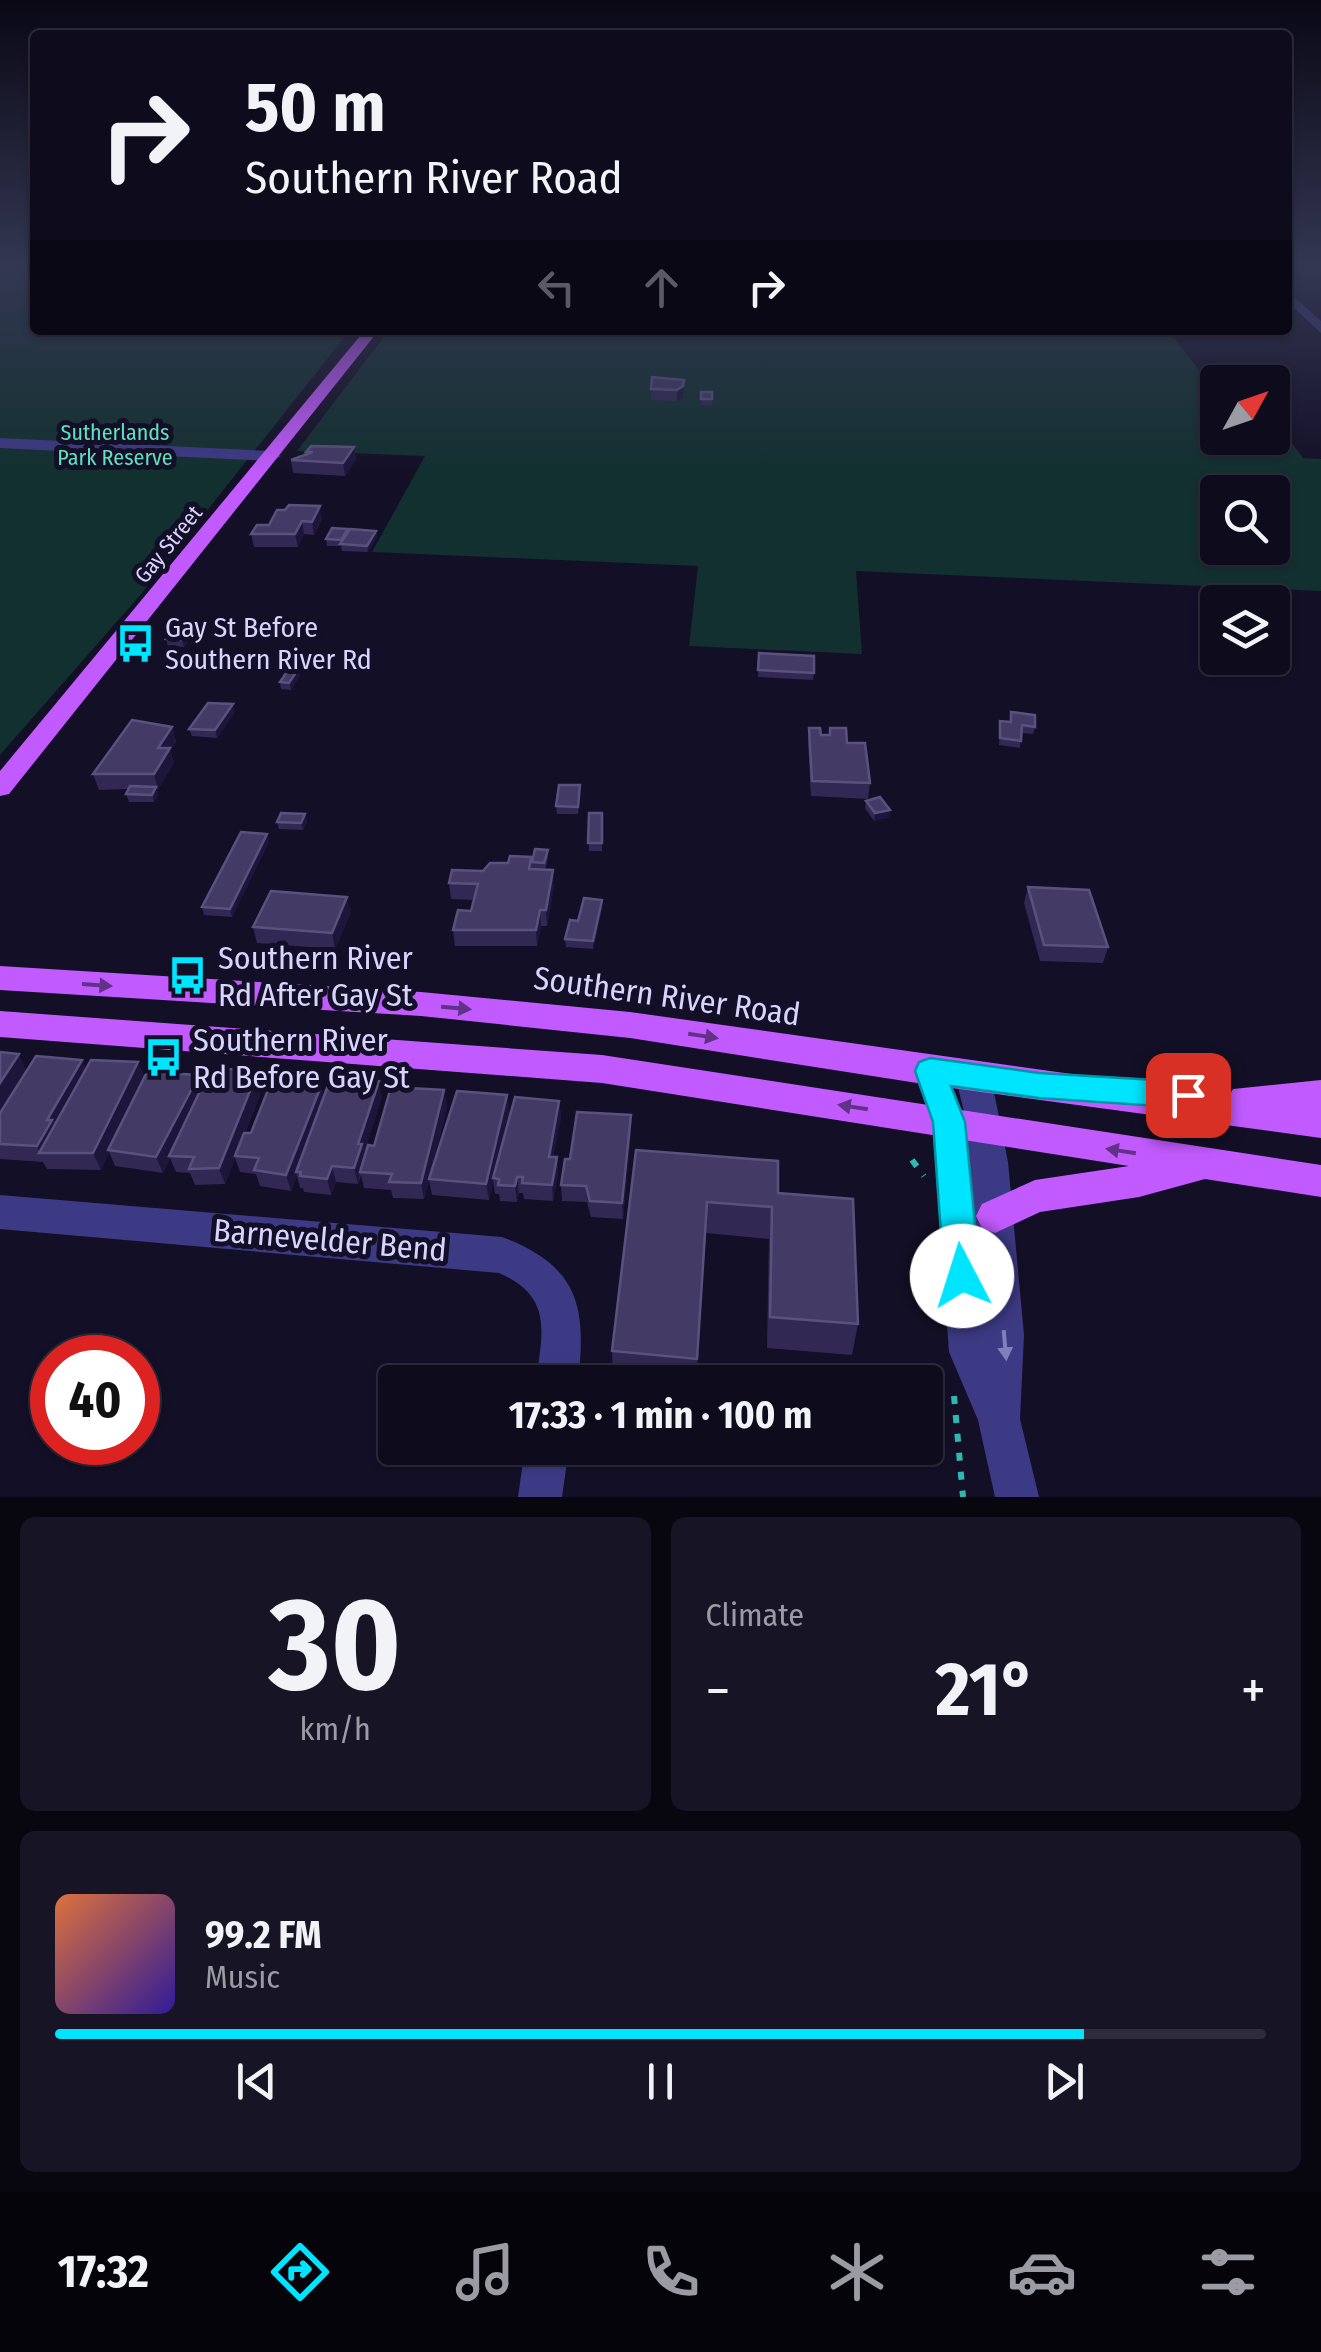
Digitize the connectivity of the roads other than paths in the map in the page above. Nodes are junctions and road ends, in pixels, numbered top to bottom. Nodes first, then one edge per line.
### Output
1 (367, 336) edge
2 (0, 444) edge
3 (272, 456) junction
4 (0, 788) edge
5 (0, 978) edge
6 (3, 1026) edge
7 (930, 1071) junction
8 (972, 1075) junction
9 (1076, 1088) junction
10 (1321, 1094) edge
11 (949, 1122) junction
12 (1321, 1123) edge
13 (988, 1129) junction
14 (1203, 1165) junction
15 (1321, 1181) edge
16 (0, 1212) edge
17 (995, 1216) junction
18 (559, 1365) edge
19 (999, 1420) junction
20 (545, 1465) edge
21 (540, 1497) edge
22 (1017, 1497) edge

1 - 3 main road, Gay Street
2 - 3 street
3 - 4 main road, Gay Street
5 -> 7 main road, Southern River Road
11 -> 6 main road
7 - 8 main road, Southern River Road
7 - 11 street
8 - 9 main road, Southern River Road
8 - 13 street
9 - 10 main road
9 - 12 main road, Southern River Road
11 - 13 main road
11 - 19 street
14 -> 13 main road
13 - 17 street
14 - 15 main road
14 - 17 main road
16 - 18 street, Barnevelder Bend
17 -> 19 street
19 - 22 street
20 - 21 street

